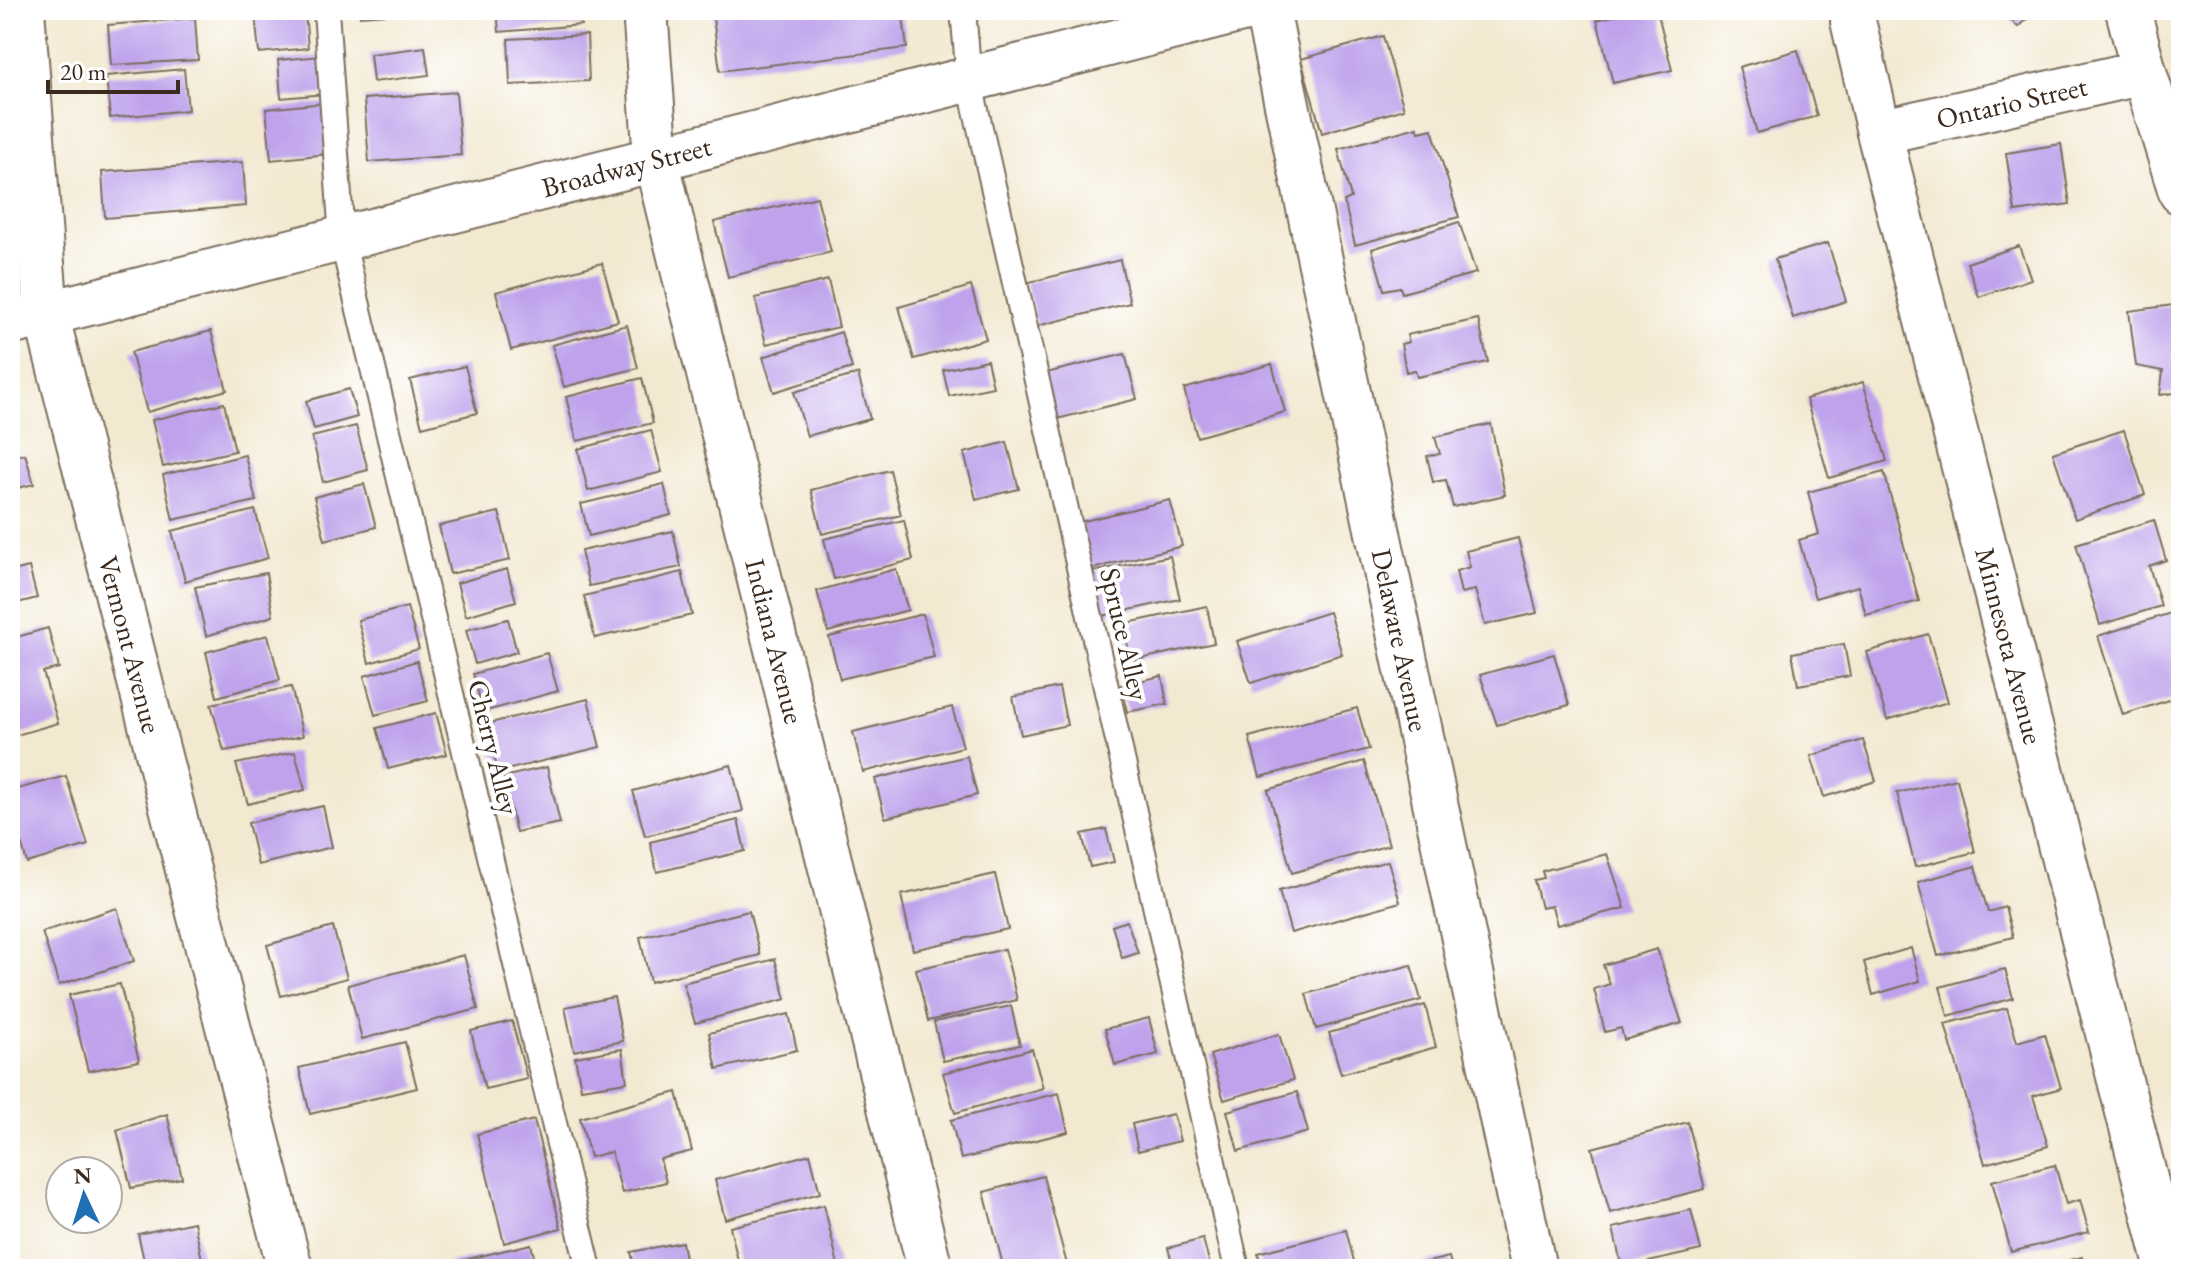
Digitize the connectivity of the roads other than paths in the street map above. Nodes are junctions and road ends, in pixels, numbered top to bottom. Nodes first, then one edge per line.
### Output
1 (22, 10) edge
2 (326, 10) edge
3 (645, 10) edge
4 (963, 10) edge
5 (1242, 10) edge
6 (1267, 10) edge
7 (2128, 10) edge
8 (1853, 21) dead end
9 (2144, 72) junction
10 (969, 79) junction
11 (1879, 132) junction
12 (656, 159) junction
13 (2181, 192) edge
14 (342, 239) junction
15 (28, 319) edge
16 (290, 1269) edge
17 (589, 1269) edge
18 (930, 1269) edge
19 (1237, 1269) edge
20 (1534, 1269) edge
21 (2168, 1269) edge

1 - 15 street, Vermont Avenue
2 - 14 lane, Cherry Alley
3 - 12 street, Indiana Avenue
4 - 10 lane, Spruce Alley
5 - 10 street, Broadway Street
6 - 20 street, Delaware Avenue
7 - 9 street
8 - 11 street, Minnesota Avenue
9 - 11 street, Ontario Street
9 - 13 street
10 - 12 street, Broadway Street
10 - 19 lane, Spruce Alley
11 - 21 street, Minnesota Avenue
12 - 14 street, Broadway Street
12 - 18 street, Indiana Avenue
14 - 15 street, Broadway Street
14 - 17 lane, Cherry Alley
15 - 16 street, Vermont Avenue

